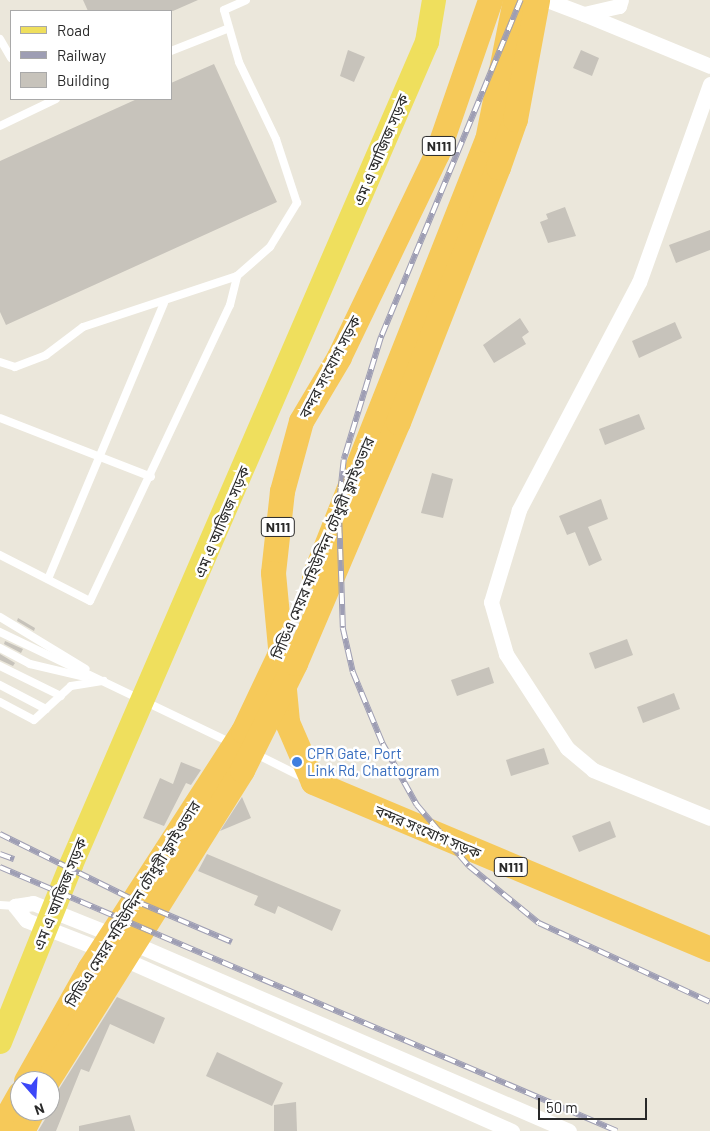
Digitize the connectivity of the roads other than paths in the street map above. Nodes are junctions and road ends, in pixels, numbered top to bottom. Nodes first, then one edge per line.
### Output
1 (246, 0) edge
2 (434, 0) edge
3 (490, 0) edge
4 (515, 0) edge
5 (537, 0) edge
6 (547, 0) edge
7 (622, 0) edge
8 (584, 14) junction
9 (229, 28) junction
10 (0, 39) edge
11 (172, 51) edge
12 (10, 56) edge
13 (710, 66) edge
14 (710, 84) edge
15 (38, 102) edge
16 (0, 126) edge
17 (236, 276) junction
18 (164, 303) junction
19 (0, 362) edge
20 (0, 418) edge
21 (101, 458) junction
22 (151, 477) junction
23 (0, 555) edge
24 (48, 579) junction
25 (0, 617) edge
26 (0, 632) edge
27 (0, 648) edge
28 (0, 666) edge
29 (104, 681) junction
30 (0, 685) edge
31 (61, 696) junction
32 (0, 702) edge
33 (46, 709) junction
34 (313, 782) junction
35 (710, 818) edge
36 (8, 906) edge
37 (710, 949) edge
38 (0, 1042) edge
39 (32, 1071) edge
40 (53, 1071) edge
41 (10, 1110) edge
42 (0, 1128) edge
43 (512, 1131) edge
44 (569, 1131) edge

1 - 9 lane
2 - 38 main road, এম এ আজিজ সড়ক
3 - 34 highway, বন্দর সংযোগ সড়ক / N111
4 - 39 highway, সিডিএ মেয়র মহিউদ্দিন চৌধুরী ফ্লাইওভার
5 - 40 highway
6 - 8 street
7 - 8 street
8 - 13 street
9 - 11 lane
9 - 17 lane
10 - 12 lane
14 - 35 street
15 - 16 lane
17 - 18 lane
17 - 22 lane
18 - 19 lane
18 - 21 lane
20 - 21 lane
21 - 22 lane
21 - 24 lane
22 - 24 lane
23 - 24 lane
25 - 29 lane
26 - 29 lane
27 - 29 lane
28 - 31 lane
29 - 31 lane
29 - 34 lane, বন্দর সংযোগ সড়ক
30 - 33 lane
31 - 33 lane
32 - 33 lane
34 - 37 highway, বন্দর সংযোগ সড়ক / N111
36 - 43 street
36 - 44 street
41 - 42 highway

